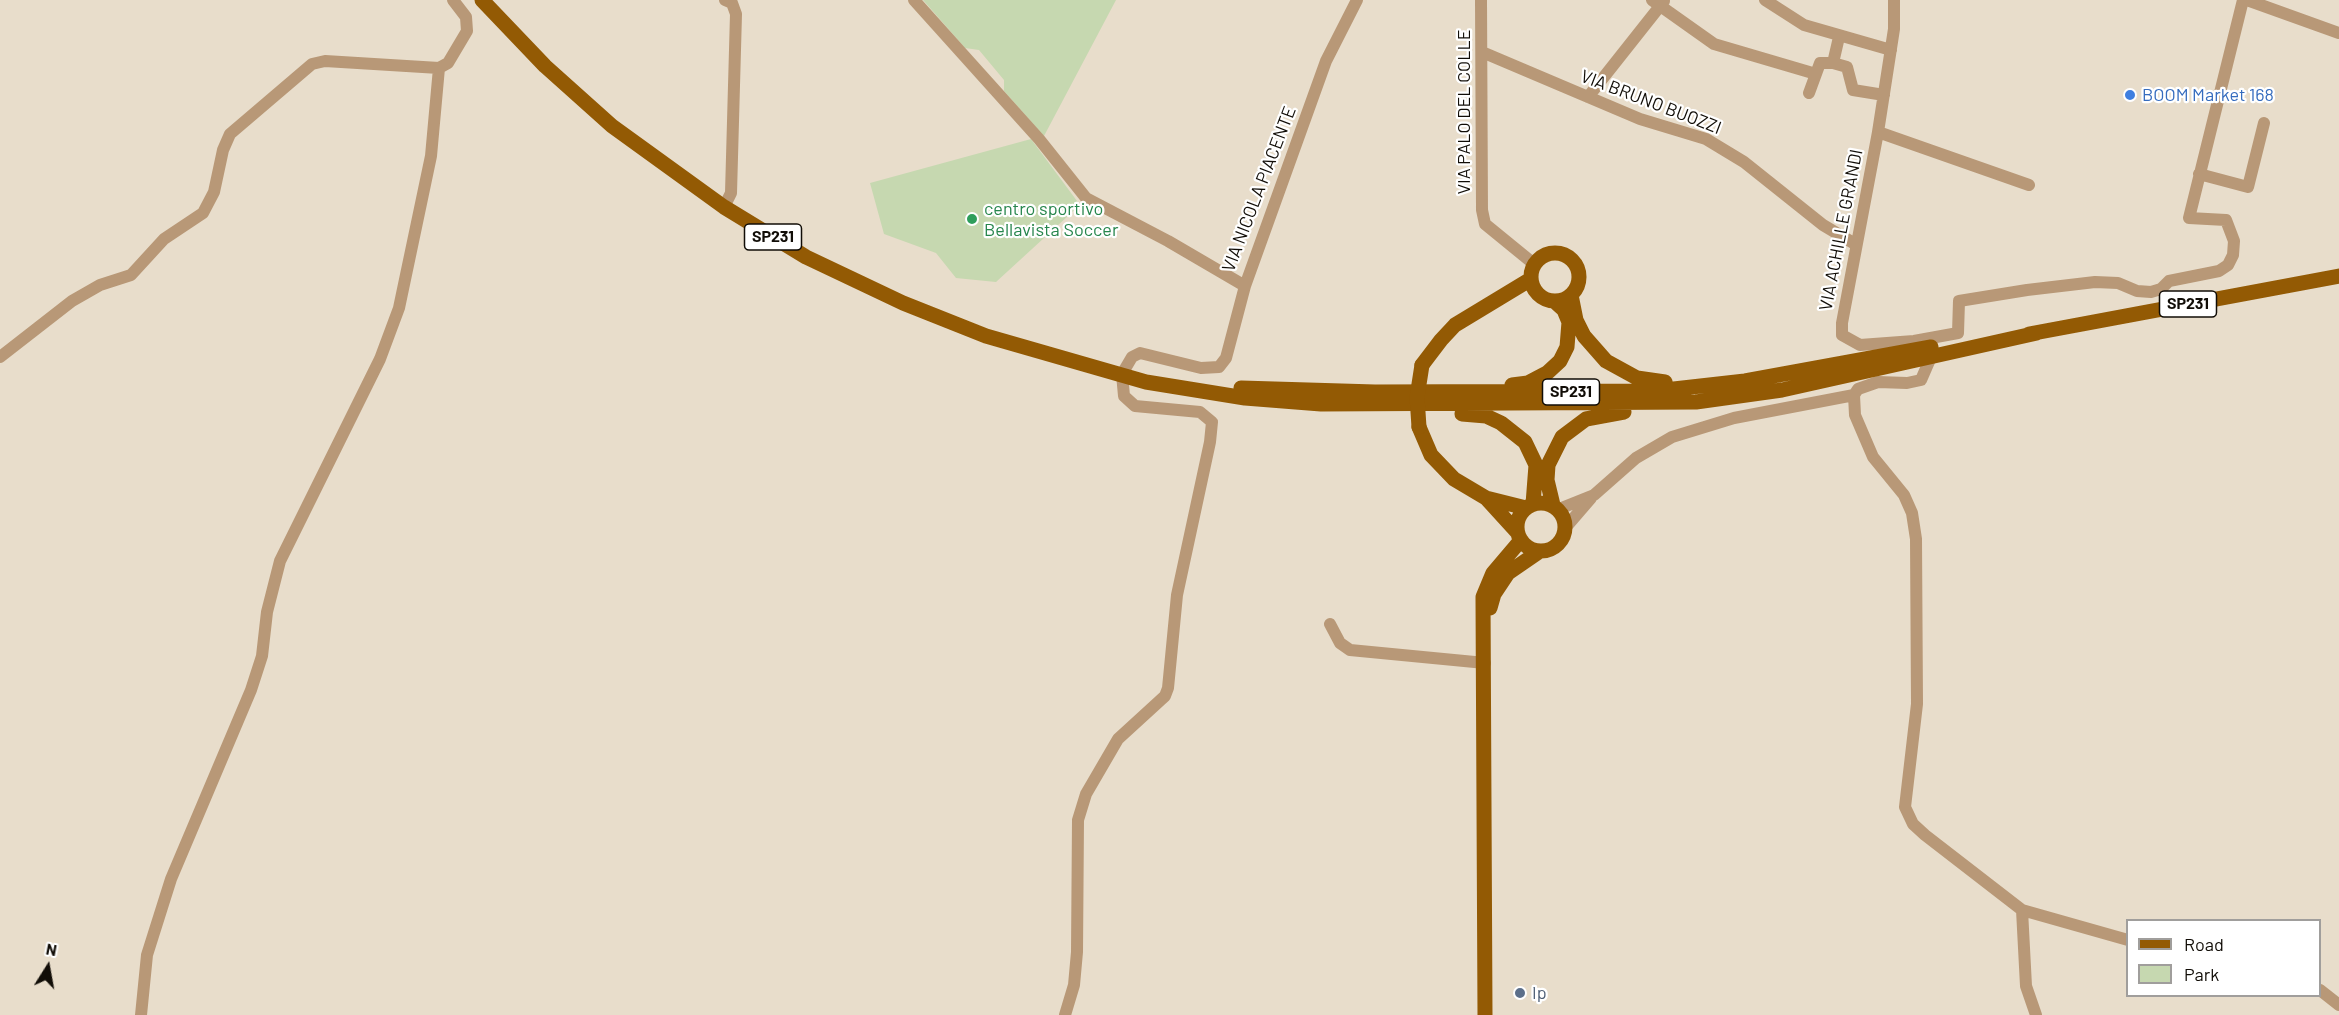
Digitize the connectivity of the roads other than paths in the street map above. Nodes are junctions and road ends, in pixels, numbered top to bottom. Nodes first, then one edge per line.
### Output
1 (453, 0) edge
2 (482, 0) edge
3 (725, 0) edge
4 (740, 0) edge
5 (914, 0) edge
6 (1357, 0) edge
7 (1481, 0) edge
8 (1765, 0) edge
9 (1894, 0) edge
10 (2245, 0) edge
11 (1659, 2) edge
12 (736, 14) junction
13 (2339, 33) edge
14 (1839, 37) junction
15 (1891, 50) junction
16 (1482, 52) junction
17 (1833, 63) junction
18 (439, 68) junction
19 (1816, 74) junction
20 (1809, 93) dead end
21 (1884, 95) junction
22 (1588, 97) junction
23 (2264, 123) dead end
24 (1878, 132) junction
25 (2198, 178) junction
26 (2029, 185) dead end
27 (723, 207) junction
28 (1855, 243) junction
29 (1535, 273) junction
30 (2339, 276) edge
31 (1245, 286) junction
32 (1571, 295) junction
33 (1554, 301) junction
34 (2037, 333) junction
35 (1914, 341) junction
36 (1898, 352) junction
37 (0, 357) edge
38 (1930, 357) junction
39 (1829, 366) junction
40 (1861, 372) junction
41 (1122, 374) junction
42 (1332, 392) junction
43 (1854, 395) junction
44 (1292, 402) junction
45 (1594, 495) junction
46 (1486, 498) junction
47 (1530, 506) junction
48 (1556, 507) junction
49 (1566, 527) junction
50 (1519, 536) junction
51 (1540, 551) junction
52 (1330, 624) dead end
53 (1485, 625) junction
54 (1485, 663) junction
55 (2022, 910) junction
56 (2126, 940) edge
57 (2321, 992) edge
58 (2339, 1005) edge
59 (141, 1015) edge
60 (1065, 1015) edge
61 (1485, 1015) edge
62 (2036, 1015) edge

1 - 18 street
2 - 27 main road, SP231
3 - 12 street
4 - 12 street
5 - 31 street, VIA NICOLA PIACENTE
6 - 31 street, VIA NICOLA PIACENTE
7 - 16 street, VIA PALO DEL COLLE
8 - 14 street
9 - 15 street, VIA ACHILLE GRANDI
10 - 13 street
10 - 25 street
11 - 19 street
11 - 22 street
12 - 27 street
14 - 15 street
14 - 17 street
15 - 21 street, VIA ACHILLE GRANDI
16 - 22 street, VIA BRUNO BUOZZI
16 - 29 street, VIA PALO DEL COLLE
17 - 19 street
17 - 21 street
18 - 37 street
18 - 59 street
19 - 20 street
21 - 24 street, VIA ACHILLE GRANDI
22 - 28 street, VIA BRUNO BUOZZI
23 - 25 street
24 - 26 street
24 - 28 street, VIA ACHILLE GRANDI
25 - 35 street, VIA ACHILLE GRANDI
27 - 41 main road, SP231
28 - 35 street, VIA ACHILLE GRANDI
29 - 32 main road
29 - 33 main road
29 - 46 main road, bridge
30 - 34 main road, SP231
31 - 41 street
32 - 33 main road
32 - 39 main road
33 - 42 main road
34 - 36 main road, SP231
34 - 38 main road, SP231
35 - 36 street
36 - 39 main road, SP231
38 - 40 main road, SP231
38 - 43 street
39 - 42 main road, SP231
40 - 44 main road, SP231
40 - 48 main road
41 - 42 main road, SP231
41 - 44 main road, SP231
41 - 60 street
43 - 45 street
43 - 55 street
44 - 47 main road
45 - 48 street
45 - 49 street
46 - 47 main road
46 - 50 main road
47 - 48 main road
47 - 50 main road
48 - 49 main road
49 - 51 main road
50 - 51 main road
50 - 53 main road
51 - 53 main road
52 - 54 street
53 - 54 main road
54 - 61 main road
55 - 56 street
55 - 62 street
57 - 58 street

